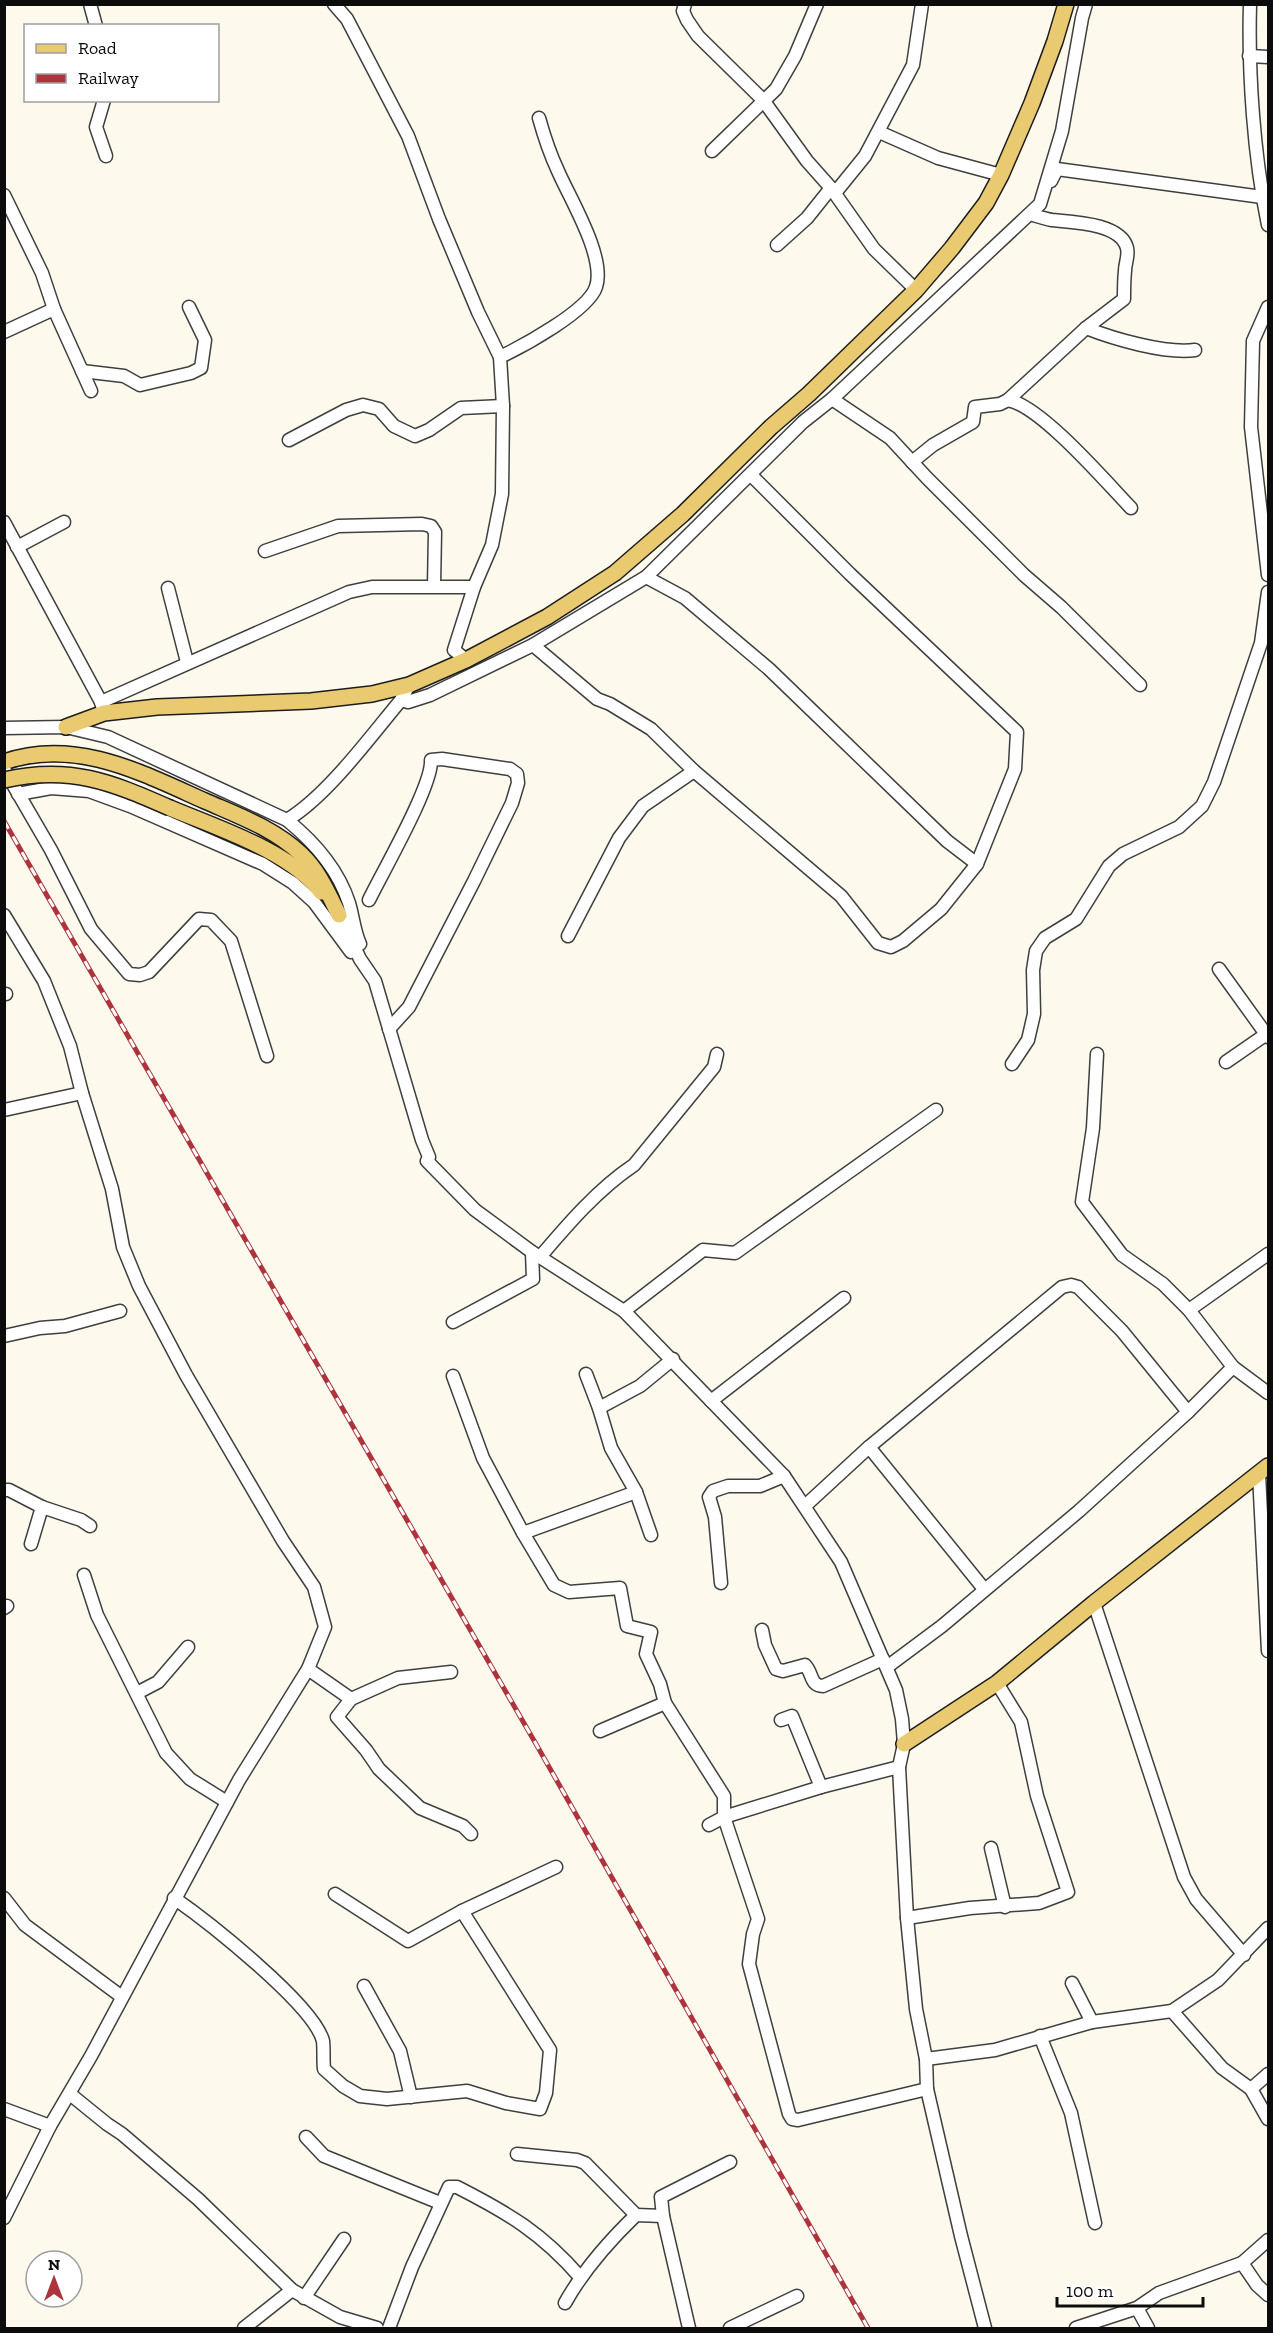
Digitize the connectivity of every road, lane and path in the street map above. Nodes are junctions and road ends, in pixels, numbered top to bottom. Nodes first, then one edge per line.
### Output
1 (90, 4) edge
2 (334, 4) edge
3 (685, 4) edge
4 (818, 4) edge
5 (922, 4) edge
6 (1066, 4) edge
7 (1086, 4) edge
8 (1250, 4) edge
9 (95, 24) edge
10 (1249, 56) junction
11 (1269, 57) edge
12 (763, 100) junction
13 (103, 102) edge
14 (540, 118) dead end
15 (879, 132) junction
16 (712, 152) dead end
17 (106, 156) dead end
18 (1001, 175) junction
19 (833, 190) junction
20 (4, 195) edge
21 (1262, 197) junction
22 (1040, 204) junction
23 (1030, 214) junction
24 (1269, 225) edge
25 (777, 245) dead end
26 (916, 290) junction
27 (189, 307) dead end
28 (1269, 307) edge
29 (54, 309) junction
30 (1086, 328) junction
31 (4, 332) edge
32 (1195, 350) dead end
33 (500, 357) junction
34 (82, 371) junction
35 (91, 392) dead end
36 (1014, 398) junction
37 (832, 399) junction
38 (503, 406) junction
39 (290, 440) dead end
40 (912, 462) junction
41 (751, 475) junction
42 (1131, 508) dead end
43 (4, 522) edge
44 (64, 522) dead end
45 (17, 547) junction
46 (265, 551) dead end
47 (1269, 574) edge
48 (646, 577) junction
49 (434, 586) junction
50 (474, 587) junction
51 (168, 588) dead end
52 (1269, 592) edge
53 (533, 645) junction
54 (466, 660) junction
55 (187, 663) junction
56 (409, 685) junction
57 (1140, 685) dead end
58 (401, 700) junction
59 (102, 707) junction
60 (66, 727) junction
61 (4, 728) edge
62 (4, 762) edge
63 (4, 769) edge
64 (694, 771) junction
65 (4, 780) edge
66 (18, 794) junction
67 (287, 820) junction
68 (977, 864) junction
69 (369, 900) dead end
70 (4, 915) edge
71 (339, 915) junction
72 (568, 936) dead end
73 (1218, 969) dead end
74 (375, 981) junction
75 (389, 1029) junction
76 (1268, 1035) edge
77 (717, 1054) dead end
78 (1097, 1054) dead end
79 (267, 1056) dead end
80 (1226, 1062) dead end
81 (1012, 1064) dead end
82 (82, 1093) junction
83 (4, 1110) edge
84 (936, 1110) dead end
85 (536, 1254) junction
86 (1269, 1254) edge
87 (844, 1298) dead end
88 (1189, 1310) junction
89 (120, 1311) dead end
90 (624, 1311) junction
91 (453, 1322) dead end
92 (4, 1336) edge
93 (673, 1359) junction
94 (1233, 1367) junction
95 (586, 1374) dead end
96 (453, 1376) dead end
97 (1269, 1393) edge
98 (711, 1401) junction
99 (600, 1408) junction
100 (1188, 1412) junction
101 (869, 1446) junction
102 (1264, 1470) edge
103 (784, 1476) junction
104 (4, 1490) edge
105 (636, 1492) junction
106 (806, 1505) junction
107 (42, 1507) junction
108 (90, 1526) dead end
109 (523, 1533) junction
110 (651, 1535) dead end
111 (31, 1544) dead end
112 (84, 1575) dead end
113 (721, 1583) dead end
114 (984, 1589) junction
115 (1094, 1604) junction
116 (762, 1630) dead end
117 (1268, 1638) edge
118 (188, 1647) dead end
119 (1269, 1651) edge
120 (885, 1663) junction
121 (308, 1669) junction
122 (451, 1672) dead end
123 (997, 1683) junction
124 (137, 1693) junction
125 (351, 1699) junction
126 (665, 1703) junction
127 (782, 1720) dead end
128 (600, 1731) dead end
129 (904, 1744) junction
130 (899, 1767) junction
131 (821, 1787) junction
132 (228, 1802) junction
133 (724, 1816) junction
134 (709, 1825) dead end
135 (471, 1834) dead end
136 (991, 1848) dead end
137 (556, 1868) dead end
138 (335, 1894) dead end
139 (4, 1898) edge
140 (174, 1899) junction
141 (1005, 1906) junction
142 (462, 1911) junction
143 (907, 1918) junction
144 (1269, 1928) edge
145 (1244, 1955) junction
146 (1072, 1983) dead end
147 (364, 1986) dead end
148 (122, 1997) junction
149 (1173, 2011) junction
150 (1092, 2022) junction
151 (1040, 2036) junction
152 (926, 2060) junction
153 (1269, 2074) edge
154 (927, 2089) junction
155 (1251, 2089) junction
156 (70, 2094) junction
157 (411, 2097) junction
158 (4, 2109) edge
159 (1269, 2119) edge
160 (50, 2126) junction
161 (306, 2137) dead end
162 (517, 2154) dead end
163 (730, 2162) dead end
164 (440, 2203) junction
165 (636, 2215) junction
166 (663, 2216) junction
167 (4, 2218) edge
168 (1095, 2223) dead end
169 (344, 2239) dead end
170 (1269, 2240) edge
171 (1242, 2263) junction
172 (580, 2277) junction
173 (292, 2290) junction
174 (1269, 2295) edge
175 (797, 2296) dead end
176 (304, 2298) junction
177 (565, 2303) dead end
178 (1137, 2308) junction
179 (244, 2328) edge
180 (377, 2328) edge
181 (389, 2328) edge
182 (689, 2328) edge
183 (730, 2328) edge
184 (985, 2328) edge
185 (1076, 2328) edge
186 (1148, 2328) edge

1 - 9 street
2 - 33 street
3 - 12 street
4 - 12 street
5 - 15 street
6 - 18 main road
7 - 22 street
8 - 10 street
10 - 11 street
10 - 21 street
12 - 16 street
12 - 19 street
13 - 17 street
14 - 33 street
15 - 18 street
15 - 19 street
18 - 26 main road
19 - 25 street
19 - 26 street
20 - 29 street
21 - 22 street
21 - 24 street
22 - 23 street
23 - 30 street
23 - 37 street
26 - 54 main road
27 - 34 street
28 - 47 street
29 - 31 street
29 - 34 street
30 - 32 street
30 - 36 street
33 - 38 street
34 - 35 street
36 - 40 street
36 - 42 street
37 - 40 street
37 - 41 street
38 - 39 street
38 - 50 street
40 - 57 street
41 - 48 street
41 - 68 street
43 - 45 street
44 - 45 street
45 - 59 street
46 - 49 street
48 - 53 street
48 - 68 street
49 - 50 street
49 - 55 street
50 - 54 street
51 - 55 street
52 - 81 street
53 - 58 street
53 - 64 street
54 - 56 main road
55 - 59 street
56 - 58 street
56 - 59 main road
58 - 67 street
59 - 60 main road
60 - 61 street
60 - 67 street
62 - 71 main road
63 - 66 street
64 - 68 street
64 - 72 street
65 - 71 main road, bridge
66 - 74 street
66 - 79 street
67 - 74 street
69 - 75 street
70 - 82 street
71 - 74 street
73 - 76 street
74 - 75 street
75 - 85 street
76 - 80 street
77 - 85 street
78 - 88 street
82 - 83 street
82 - 121 street
84 - 90 street
85 - 90 street
85 - 91 street
86 - 88 street
87 - 98 street
88 - 94 street
89 - 92 street
90 - 93 street
93 - 98 street
93 - 99 street
94 - 97 street
94 - 100 street
95 - 99 street
96 - 109 street
98 - 103 street
99 - 105 street
100 - 101 street
100 - 114 street
101 - 106 street
101 - 114 street
102 - 115 main road
102 - 117 street
103 - 106 street
103 - 113 street
104 - 107 street
105 - 109 street
105 - 110 street
106 - 120 street
107 - 108 street
107 - 111 street
109 - 126 street
112 - 124 street
114 - 120 street
115 - 123 main road
115 - 145 street
116 - 120 street
117 - 119 street
118 - 124 street
120 - 129 street
121 - 125 street
121 - 132 street
122 - 125 street
123 - 129 main road
123 - 141 street
124 - 132 street
125 - 135 street
126 - 128 street
126 - 133 street
127 - 131 street
129 - 130 street
130 - 131 street
130 - 143 street
131 - 133 street
132 - 140 street
133 - 134 street
133 - 154 street
136 - 141 street
137 - 142 street
138 - 142 street
139 - 148 street
140 - 148 street
140 - 157 street
141 - 143 street
142 - 157 street
143 - 152 street
144 - 145 street
145 - 149 street
146 - 150 street
147 - 157 street
148 - 156 street
149 - 150 street
149 - 155 street
150 - 151 street
151 - 152 street
151 - 168 street
152 - 154 street
153 - 155 street
154 - 184 street
155 - 159 street
156 - 160 street
156 - 173 street
158 - 160 street
160 - 167 street
161 - 164 street
162 - 165 street
163 - 166 street
164 - 172 street
164 - 181 street
165 - 166 street
165 - 172 street
166 - 182 street
169 - 176 street
170 - 171 street
171 - 174 street
171 - 178 street
172 - 177 street
173 - 176 street
173 - 179 street
175 - 183 street
176 - 180 street
178 - 185 street
178 - 186 street

